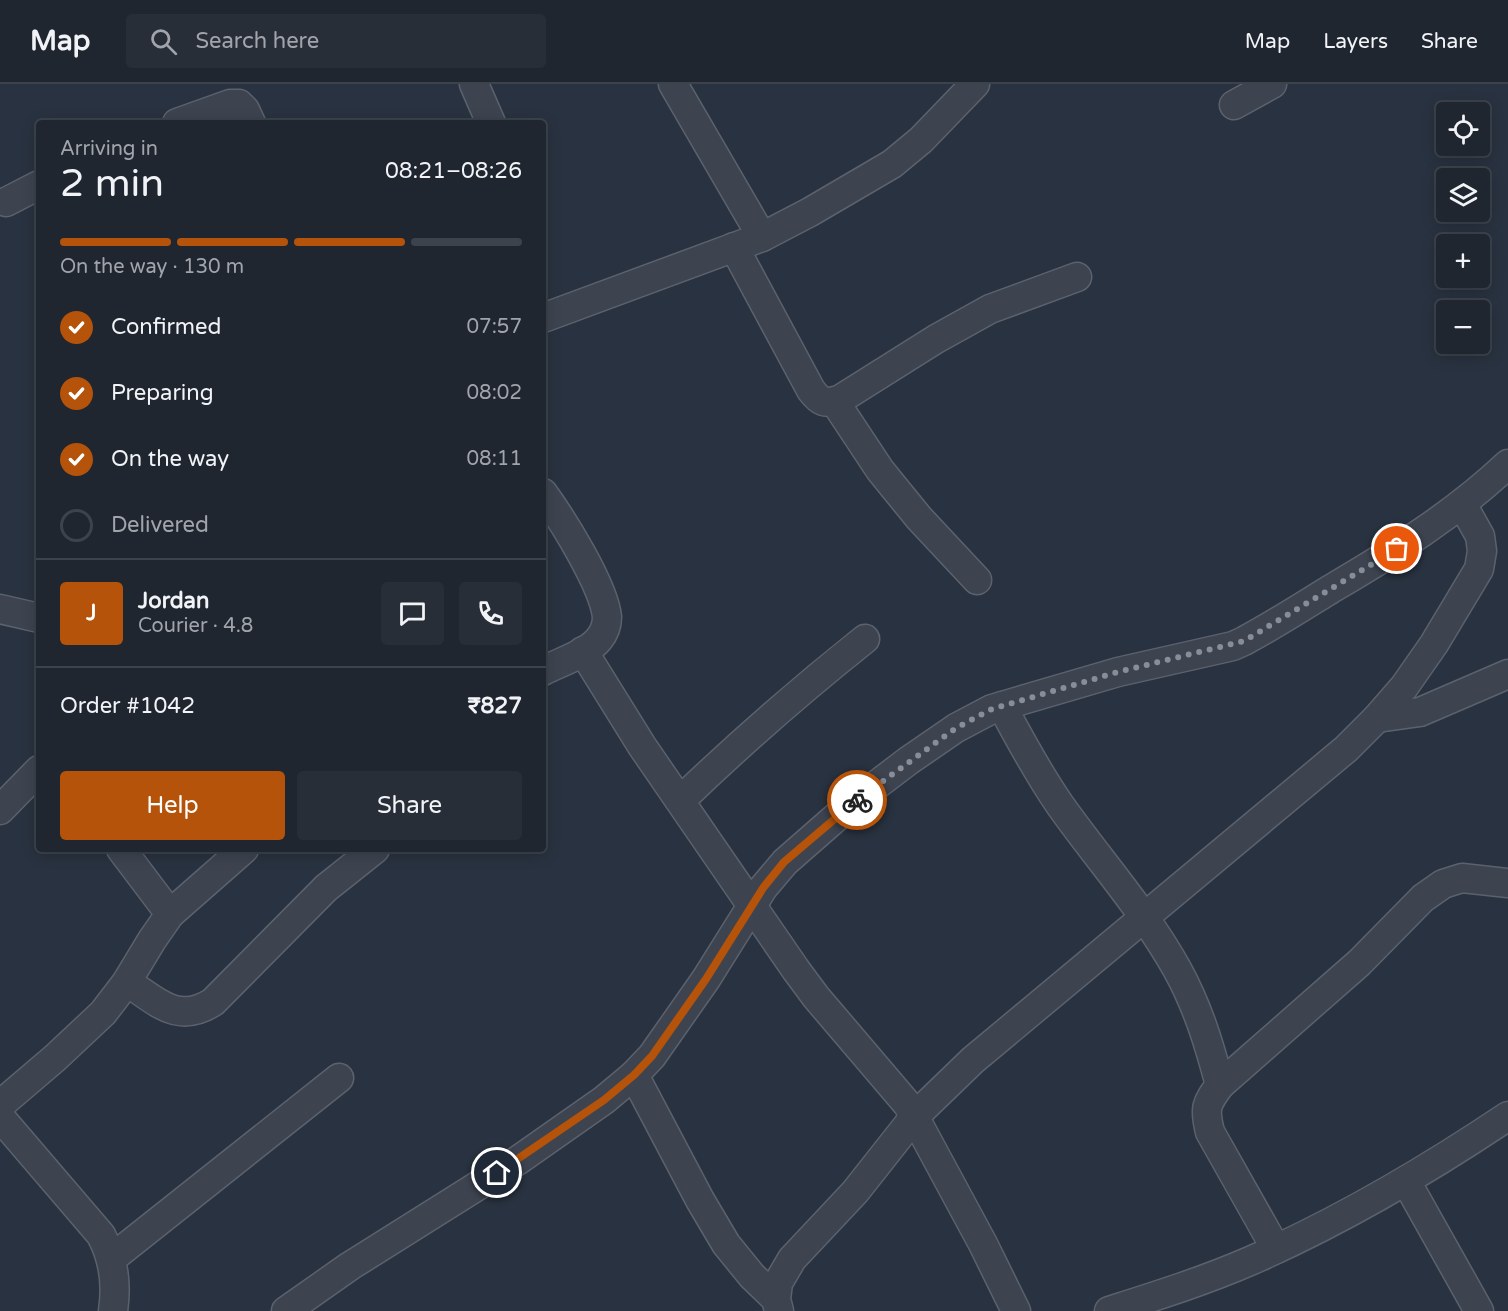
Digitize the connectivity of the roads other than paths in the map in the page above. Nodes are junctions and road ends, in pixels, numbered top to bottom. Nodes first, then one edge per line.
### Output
1 (474, 84) edge
2 (673, 84) edge
3 (975, 84) edge
4 (1272, 84) edge
5 (1234, 105) dead end
6 (185, 120) edge
7 (250, 120) edge
8 (490, 120) edge
9 (36, 187) edge
10 (6, 202) dead end
11 (762, 237) junction
12 (734, 247) junction
13 (1077, 277) dead end
14 (546, 317) edge
15 (835, 402) junction
16 (1508, 464) edge
17 (546, 498) edge
18 (1462, 504) junction
19 (977, 580) dead end
20 (2, 605) edge
21 (36, 617) edge
22 (866, 639) dead end
23 (583, 651) junction
24 (546, 670) edge
25 (1508, 674) edge
26 (1002, 706) junction
27 (1377, 718) junction
28 (36, 773) edge
29 (681, 800) junction
30 (0, 810) edge
31 (123, 852) edge
32 (241, 852) edge
33 (371, 852) edge
34 (1508, 883) edge
35 (752, 904) junction
36 (170, 914) junction
37 (1145, 916) junction
38 (127, 982) junction
39 (634, 1075) junction
40 (339, 1078) dead end
41 (1220, 1085) junction
42 (0, 1105) edge
43 (915, 1116) junction
44 (1508, 1116) edge
45 (0, 1117) edge
46 (1406, 1181) junction
47 (1276, 1249) junction
48 (111, 1258) junction
49 (778, 1305) edge
50 (113, 1311) edge
51 (286, 1311) edge
52 (1016, 1311) edge
53 (1109, 1311) edge
54 (1479, 1311) edge

1 - 8 street
2 - 11 street
3 - 11 street
4 - 5 street
6 - 7 street
9 - 10 street
11 - 12 street
12 - 14 street
12 - 15 street
13 - 15 street
15 - 19 street
16 - 18 street
17 - 23 street
18 - 26 street
18 - 27 street
20 - 21 street
22 - 29 street
23 - 24 street
23 - 29 street
25 - 27 street
26 - 35 street
26 - 37 street
27 - 37 street
28 - 30 street
29 - 35 street
31 - 36 street
32 - 36 street
33 - 38 street
34 - 41 street
35 - 39 street
35 - 43 street
36 - 38 street
37 - 41 street
37 - 43 street
38 - 42 street
39 - 49 street
39 - 51 street
40 - 48 street
41 - 47 street
43 - 49 street
43 - 52 street
44 - 46 street
45 - 48 street
46 - 47 street
46 - 54 street
47 - 53 street
48 - 50 street

